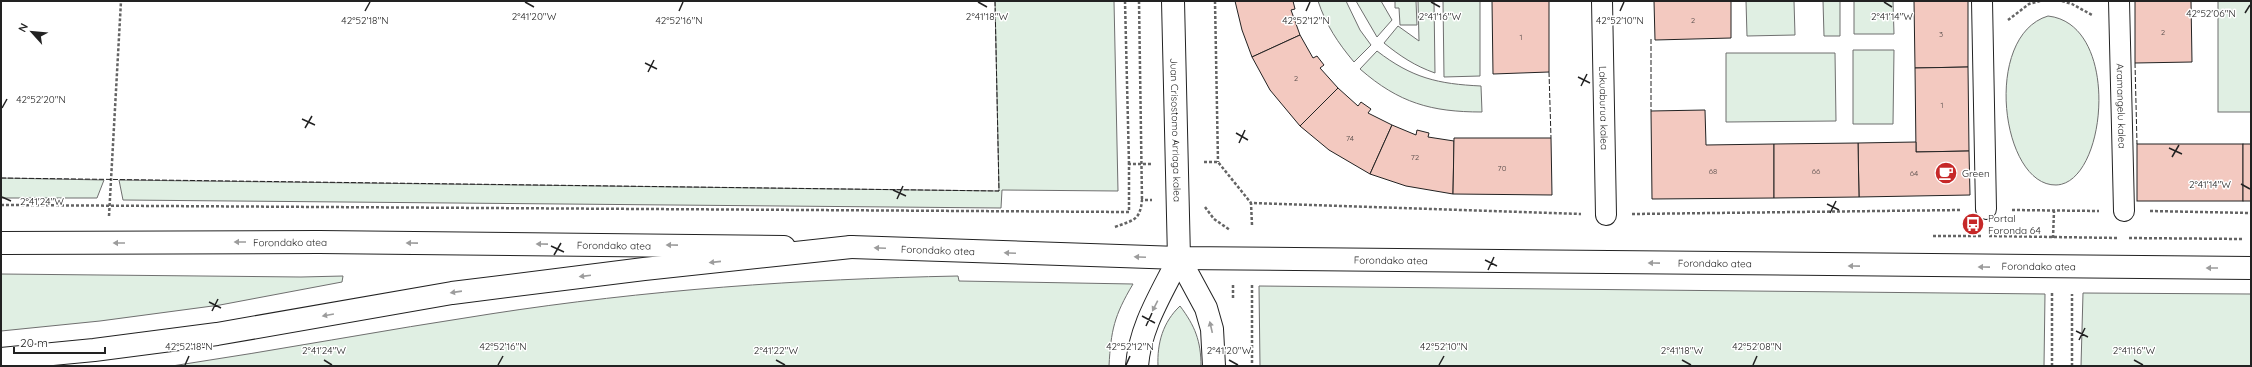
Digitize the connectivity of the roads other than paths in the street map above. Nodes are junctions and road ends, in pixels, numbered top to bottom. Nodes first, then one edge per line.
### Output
1 (1173, 1) edge
2 (1602, 1) edge
3 (1982, 1) edge
4 (2119, 1) edge
5 (1986, 209) road end
6 (2124, 211) road end
7 (1606, 214) road end
8 (1, 243) edge
9 (851, 247) junction
10 (1179, 258) junction
11 (2251, 268) edge
12 (1, 359) edge
13 (1137, 366) edge
14 (1214, 366) edge

1 - 10 main road, Juan Crisostomo Arriaga kalea
2 - 7 street, Lakuaburua kalea
3 - 5 street
4 - 6 street, Aramangelu kalea
9 -> 8 main road, Forondako atea
10 -> 9 main road, Forondako atea
9 -> 12 main road
11 -> 10 main road, Forondako atea
10 -> 13 main road
14 -> 10 main road

